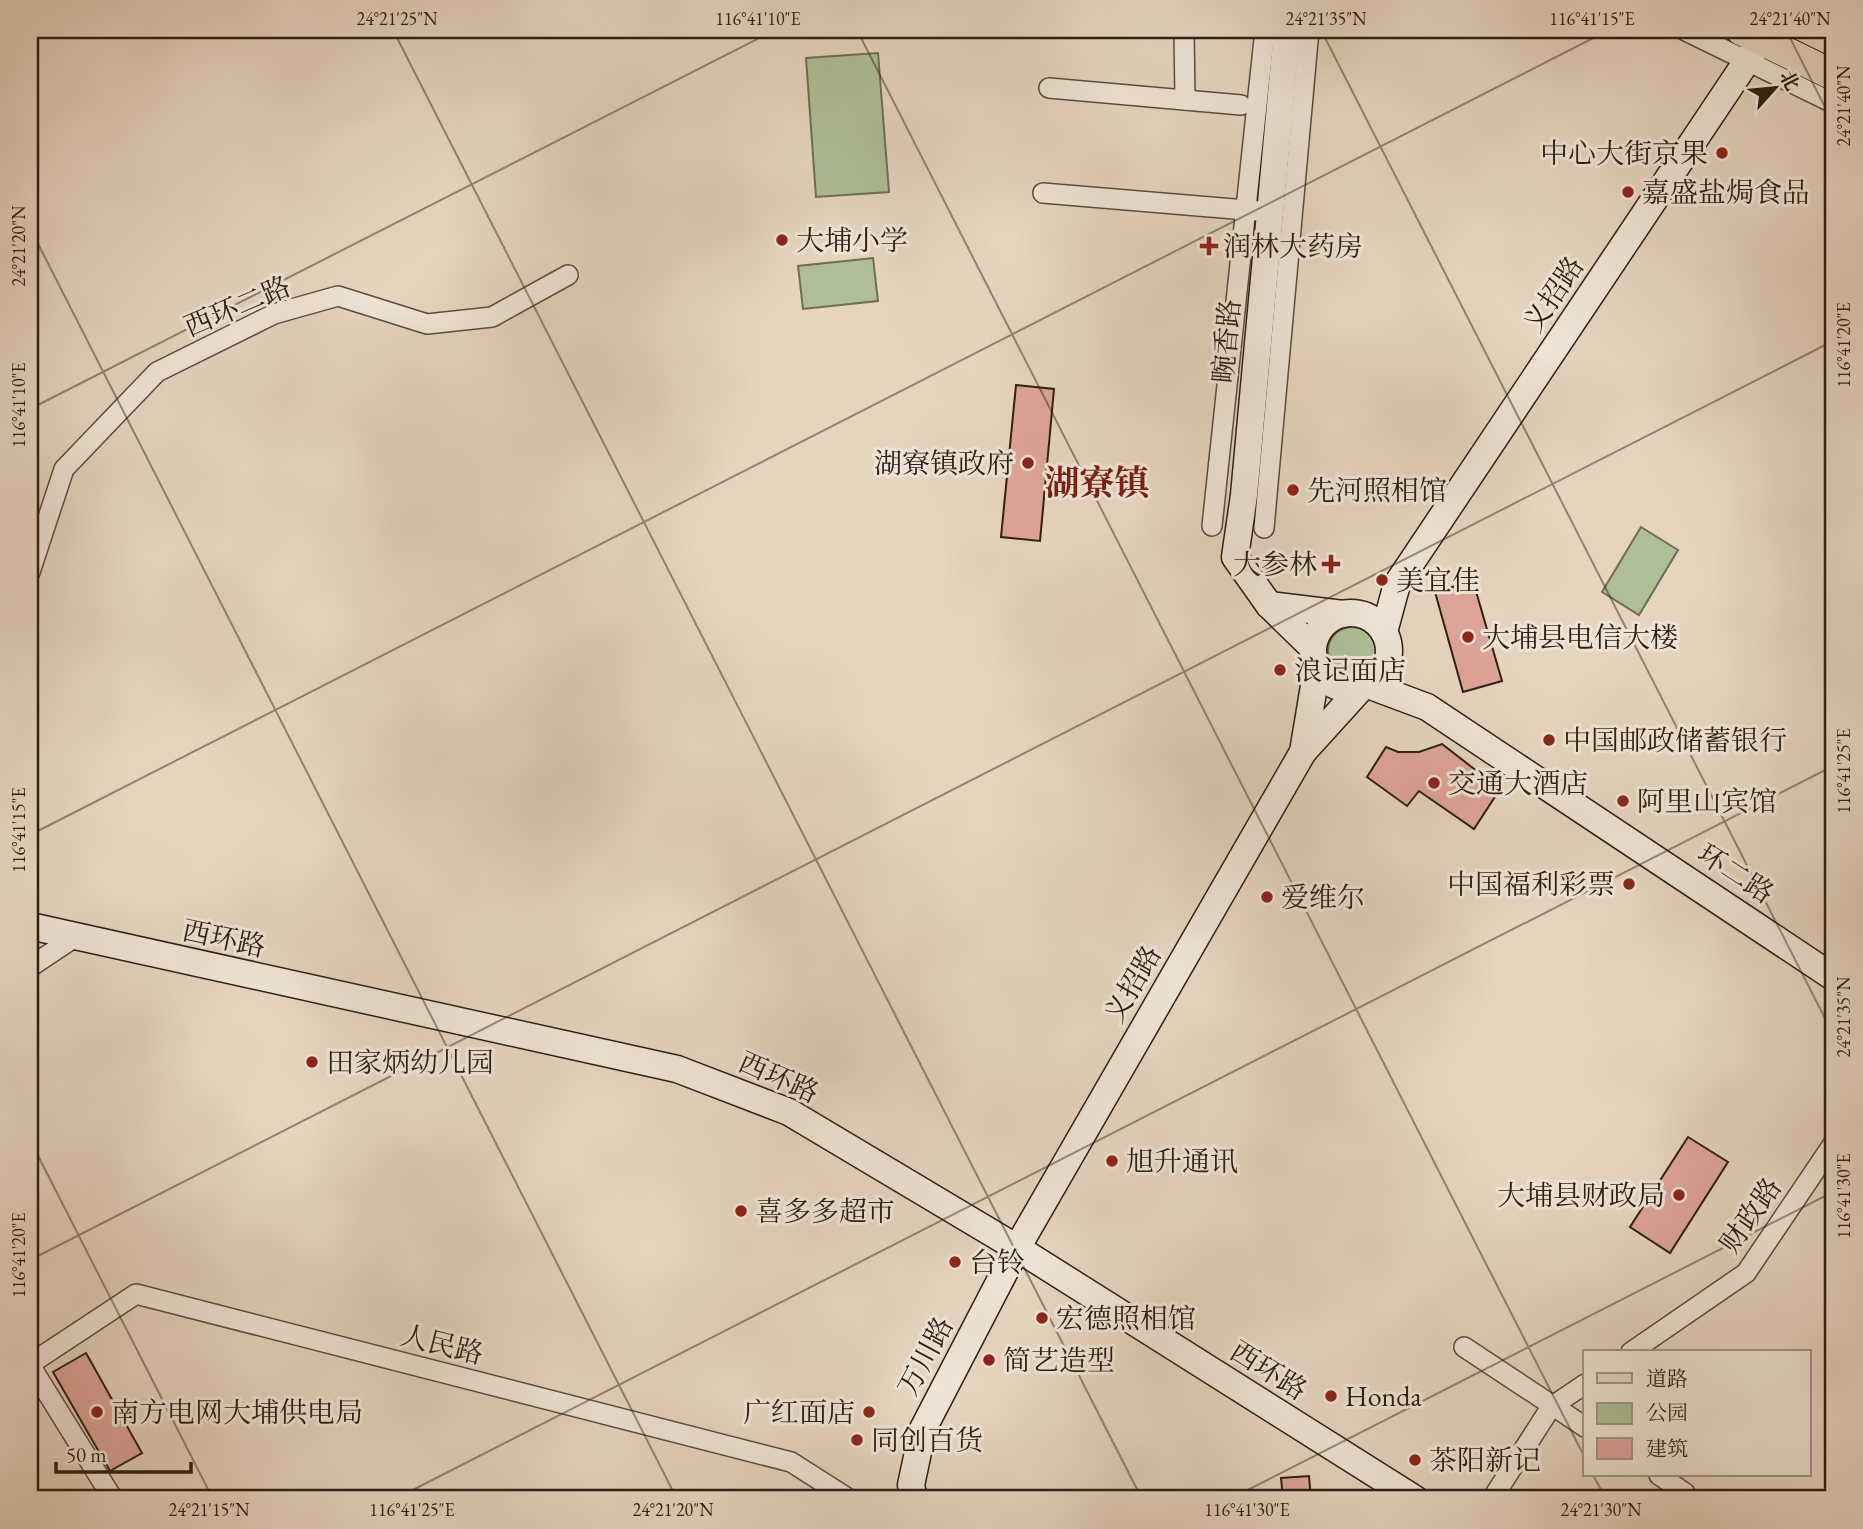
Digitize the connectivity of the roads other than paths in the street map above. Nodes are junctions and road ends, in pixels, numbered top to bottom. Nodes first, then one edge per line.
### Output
1 (1184, 30) edge
2 (1265, 30) edge
3 (1287, 30) edge
4 (1309, 30) edge
5 (1684, 30) edge
6 (1758, 37) edge
7 (1833, 64) edge
8 (1833, 75) edge
9 (1049, 88) dead end
10 (1185, 100) junction
11 (1833, 103) edge
12 (1241, 105) dead end
13 (1043, 192) dead end
14 (1257, 211) junction
15 (568, 275) dead end
16 (1212, 526) dead end
17 (1264, 528) dead end
18 (30, 572) edge
19 (1397, 584) junction
20 (1269, 605) junction
21 (1348, 613) junction
22 (1386, 642) junction
23 (1315, 658) junction
24 (1365, 687) junction
25 (1427, 707) junction
26 (1303, 751) junction
27 (30, 926) edge
28 (75, 937) junction
29 (30, 967) edge
30 (1833, 977) edge
31 (1833, 1144) edge
32 (1017, 1248) junction
33 (1464, 1347) dead end
34 (1634, 1350) edge
35 (30, 1364) edge
36 (1583, 1385) edge
37 (1551, 1407) junction
38 (1583, 1426) edge
39 (1660, 1476) edge
40 (1685, 1493) dead end
41 (113, 1499) edge
42 (849, 1499) edge
43 (914, 1499) edge
44 (1415, 1499) edge
45 (1492, 1499) edge

1 - 10 street
2 - 14 street
3 - 14 main road, 畹香路
4 - 17 street
5 - 6 street
6 - 7 main road
6 - 8 main road
6 - 11 street
6 - 19 main road, 义招路
9 - 10 street
10 - 12 street
13 - 14 street
14 - 16 street
14 - 20 main road, 畹香路
15 - 18 street, 西环二路
19 - 21 main road
19 - 22 main road
20 - 21 main road
20 - 23 main road, 畹香路
21 - 22 main road
21 - 23 main road
22 - 24 main road
22 - 25 main road
23 - 24 main road
23 - 26 main road
24 - 25 main road
24 - 26 main road
25 - 30 main road, 环二路
26 - 32 main road, 义招路
27 - 28 main road, 西环路
28 - 29 street
28 - 32 main road, 西环路
31 - 34 street, 财政路
32 - 43 main road, 万川路
32 - 44 main road, 西环路
33 - 37 street
35 - 41 street
35 - 42 street, 人民路
36 - 37 street
37 - 38 street
37 - 45 street
39 - 40 street

